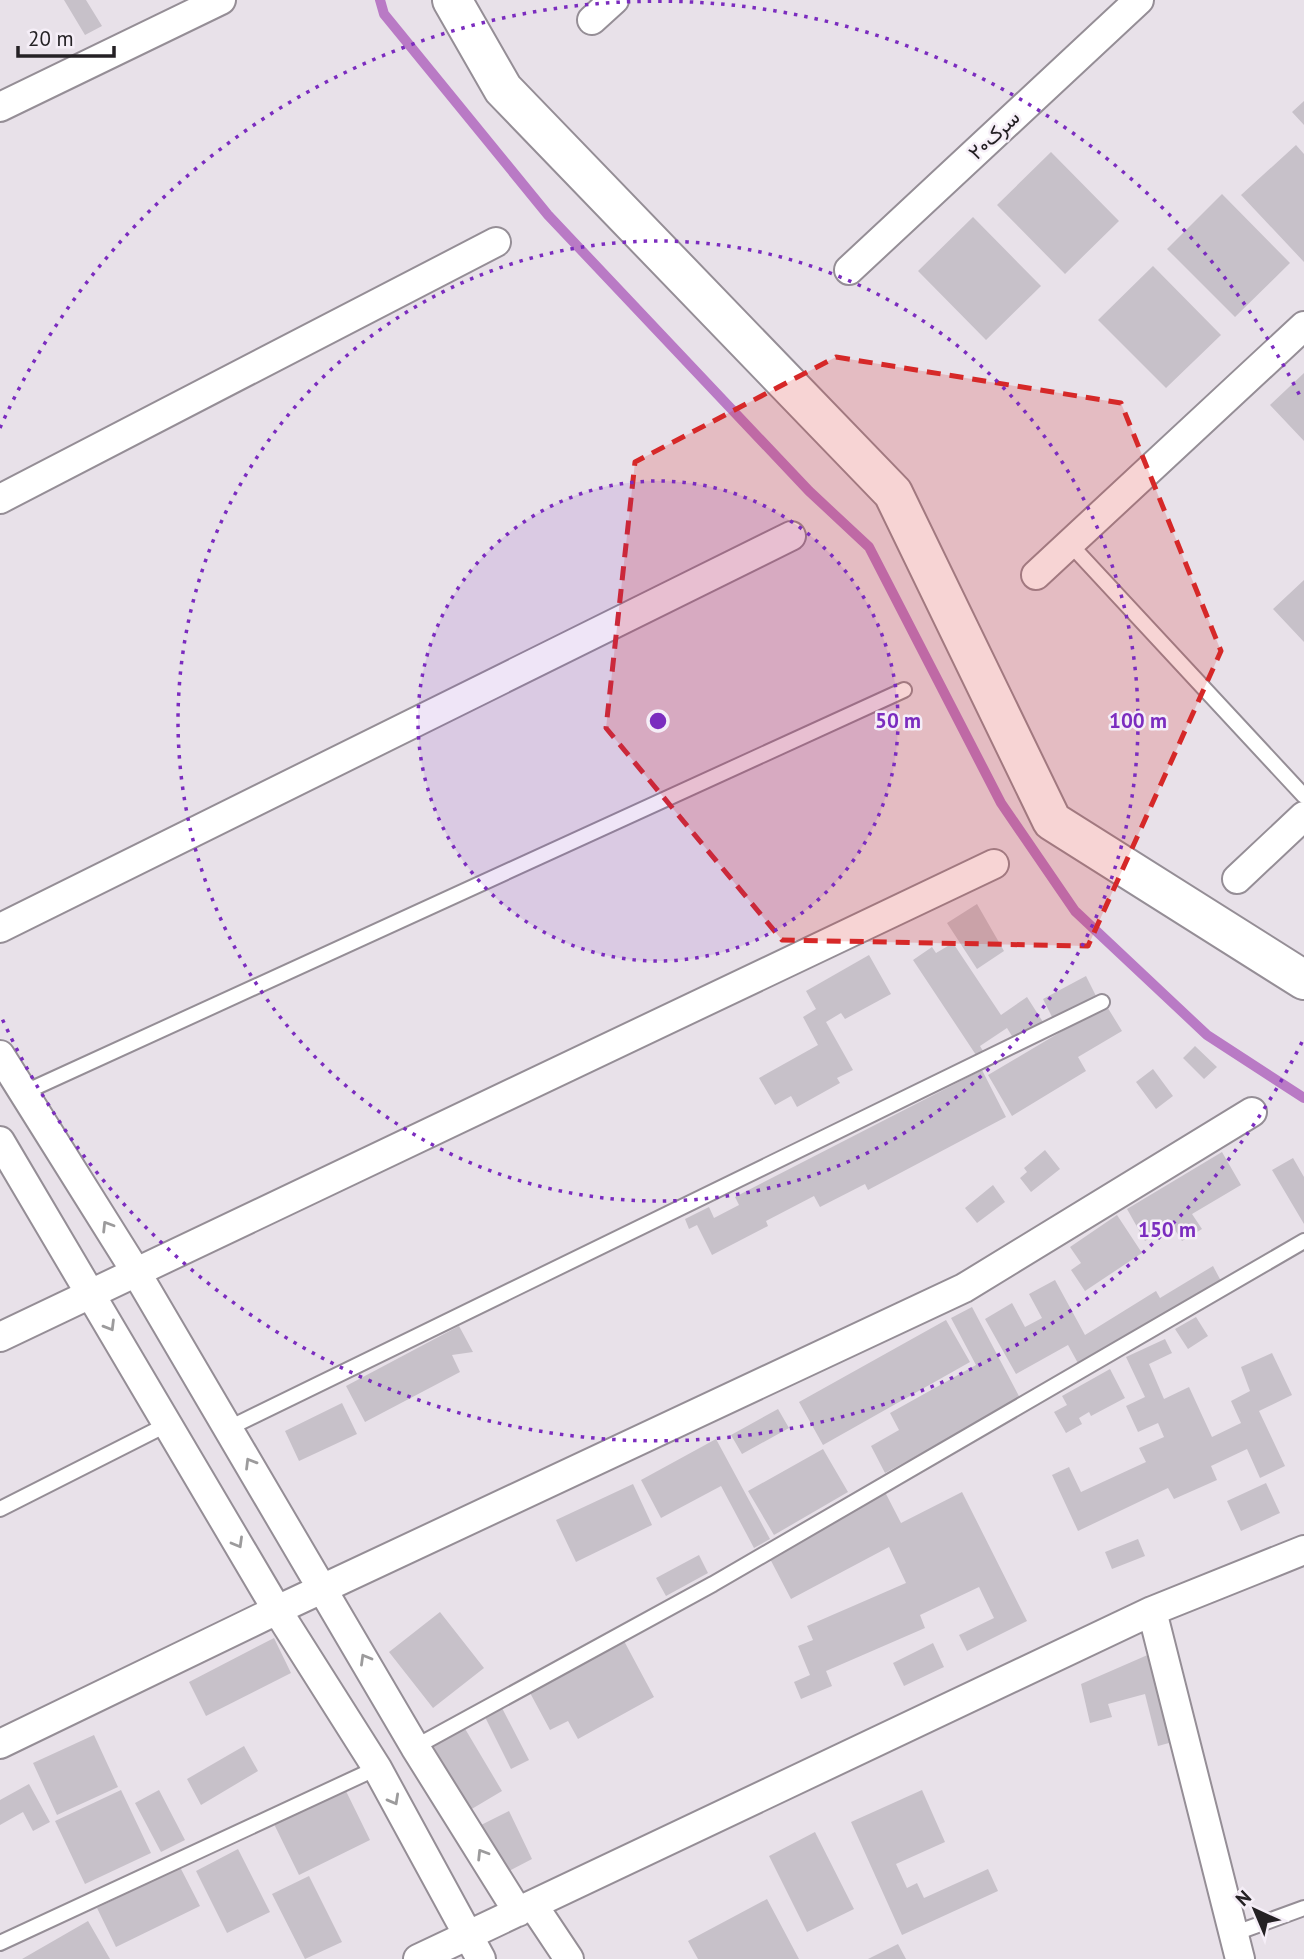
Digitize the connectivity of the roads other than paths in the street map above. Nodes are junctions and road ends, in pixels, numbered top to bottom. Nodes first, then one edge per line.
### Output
1 (221, 0) edge
2 (453, 0) edge
3 (614, 0) edge
4 (1139, 0) edge
5 (592, 20) dead end
6 (0, 107) edge
7 (496, 242) dead end
8 (849, 270) dead end
9 (1304, 326) edge
10 (0, 499) edge
11 (790, 536) dead end
12 (1070, 544) junction
13 (1036, 575) dead end
14 (904, 690) dead end
15 (1304, 796) edge
16 (1304, 816) edge
17 (994, 864) dead end
18 (1237, 879) dead end
19 (0, 928) edge
20 (1304, 980) edge
21 (1102, 1002) dead end
22 (0, 1055) edge
23 (23, 1093) junction
24 (1252, 1112) dead end
25 (0, 1141) edge
26 (1304, 1241) edge
27 (136, 1272) junction
28 (91, 1294) junction
29 (0, 1337) edge
30 (168, 1424) junction
31 (229, 1428) junction
32 (0, 1509) edge
33 (1304, 1550) edge
34 (324, 1588) junction
35 (277, 1610) junction
36 (1152, 1611) junction
37 (0, 1744) edge
38 (415, 1747) junction
39 (377, 1768) junction
40 (526, 1908) junction
41 (1304, 1909) edge
42 (0, 1943) edge
43 (475, 1947) edge
44 (1237, 1947) edge
45 (418, 1959) edge
46 (569, 1959) edge

1 - 6 street
2 - 20 street
3 - 5 street
4 - 8 street, سرک۲۰
7 - 10 street
9 - 12 street
11 - 19 street
12 - 13 street
12 - 15 lane
14 - 23 lane
16 - 18 street
17 - 27 street
21 - 31 lane
22 - 23 street
27 -> 23 street
24 - 34 street
25 - 28 street
26 - 38 lane
27 - 28 street
27 - 31 street
28 - 29 street
28 -> 30 street
30 - 32 lane
30 -> 35 street
34 -> 31 street
33 - 36 street
34 - 35 street
38 -> 34 street
35 - 37 street
35 - 39 street
36 - 40 street
36 - 44 street
40 -> 38 street
39 - 42 lane
39 -> 43 street
40 - 43 street
40 - 46 street
41 - 44 lane
43 - 45 street

